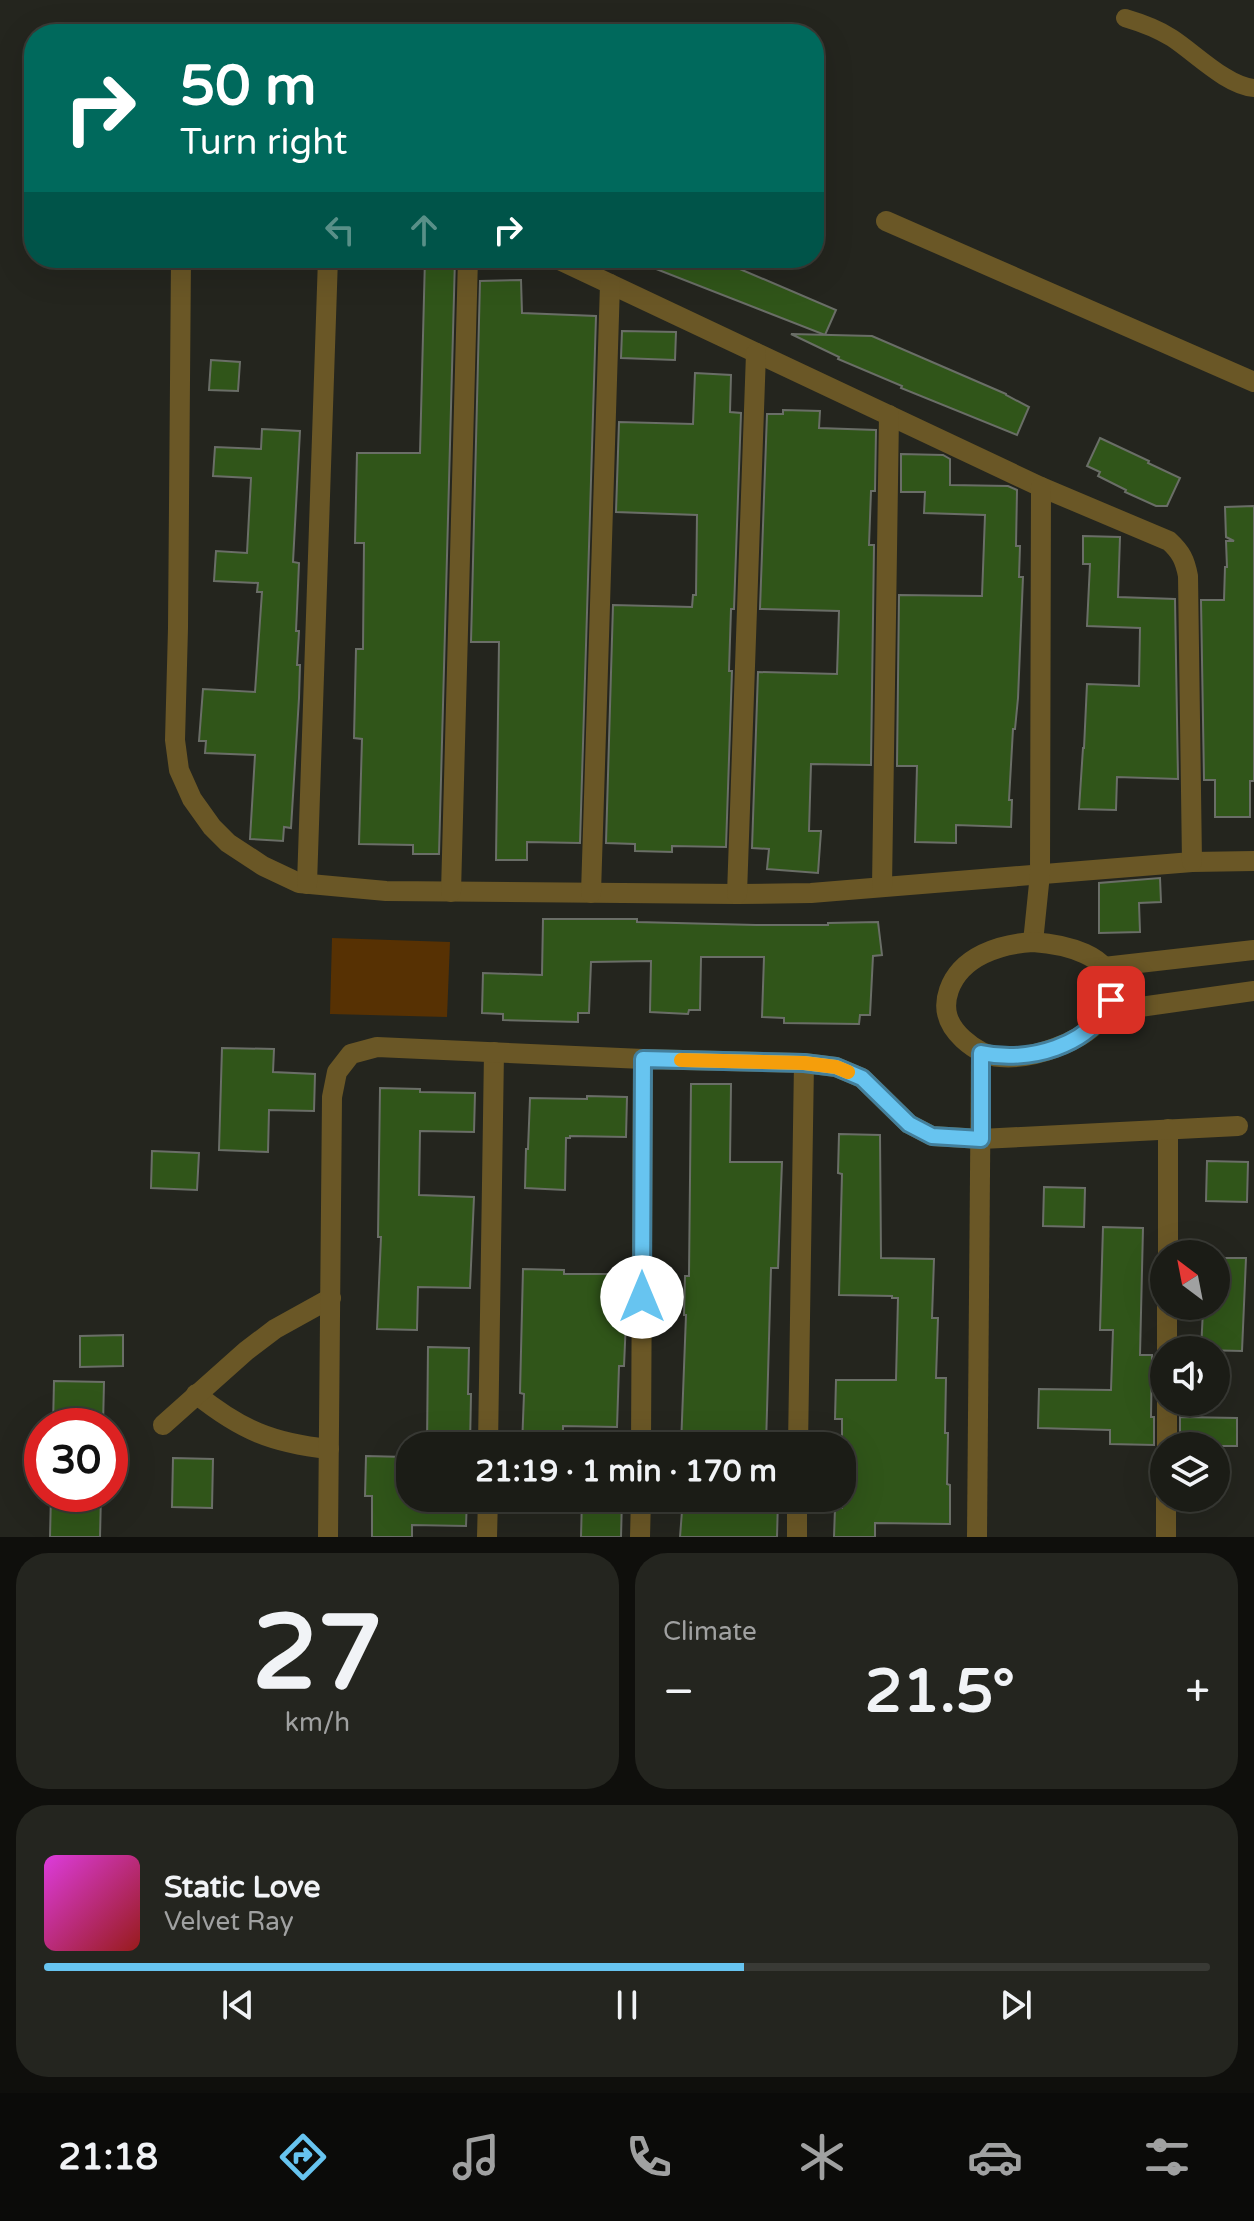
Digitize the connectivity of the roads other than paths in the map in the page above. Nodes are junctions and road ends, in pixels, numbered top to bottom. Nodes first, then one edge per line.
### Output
1 (1125, 18) dead end
2 (1254, 88) edge
3 (886, 221) dead end
4 (181, 268) edge
5 (328, 268) edge
6 (468, 268) edge
7 (576, 268) edge
8 (610, 284) junction
9 (756, 353) junction
10 (1254, 382) edge
11 (889, 415) junction
12 (1041, 487) junction
13 (1254, 861) edge
14 (1192, 862) junction
15 (1040, 874) junction
16 (307, 884) junction
17 (882, 887) junction
18 (451, 892) junction
19 (591, 893) junction
20 (737, 894) junction
21 (1033, 942) junction
22 (1254, 950) edge
23 (1104, 967) junction
24 (1254, 991) edge
25 (1105, 1012) junction
26 (494, 1052) junction
27 (981, 1053) junction
28 (643, 1059) junction
29 (804, 1063) junction
30 (1238, 1126) dead end
31 (1168, 1129) junction
32 (981, 1139) junction
33 (1168, 1240) edge
34 (331, 1298) junction
35 (196, 1394) junction
36 (163, 1425) dead end
37 (488, 1432) edge
38 (641, 1432) edge
39 (798, 1432) edge
40 (329, 1449) junction
41 (488, 1512) edge
42 (641, 1512) edge
43 (797, 1512) edge
44 (1166, 1512) edge
45 (328, 1537) edge
46 (487, 1537) edge
47 (640, 1537) edge
48 (797, 1537) edge
49 (977, 1537) edge
50 (1166, 1537) edge

1 - 2 lane
3 - 10 street
4 - 16 street
5 - 16 street
6 - 18 street
7 - 8 street
8 - 9 street
8 - 19 street
9 - 11 street
9 - 20 street
11 - 12 street
11 - 17 street
12 - 14 street
12 - 15 street
13 - 14 street
14 - 15 street
15 - 17 street
15 - 21 street
16 - 18 street
17 - 20 street
18 - 19 street
19 - 20 street
21 - 23 street
21 - 27 street
22 - 23 street
23 - 25 street
24 - 25 street
25 - 27 street
26 - 28 street
26 - 34 street
26 - 37 street
27 - 32 street
28 - 29 street
28 - 38 street
29 - 32 street
29 - 39 street
30 - 31 street
31 - 32 street
31 - 33 street
32 - 49 street
34 - 35 street
34 - 40 street
35 - 36 street
35 - 40 street
40 - 45 street
41 - 46 street
42 - 47 street
43 - 48 street
44 - 50 street

